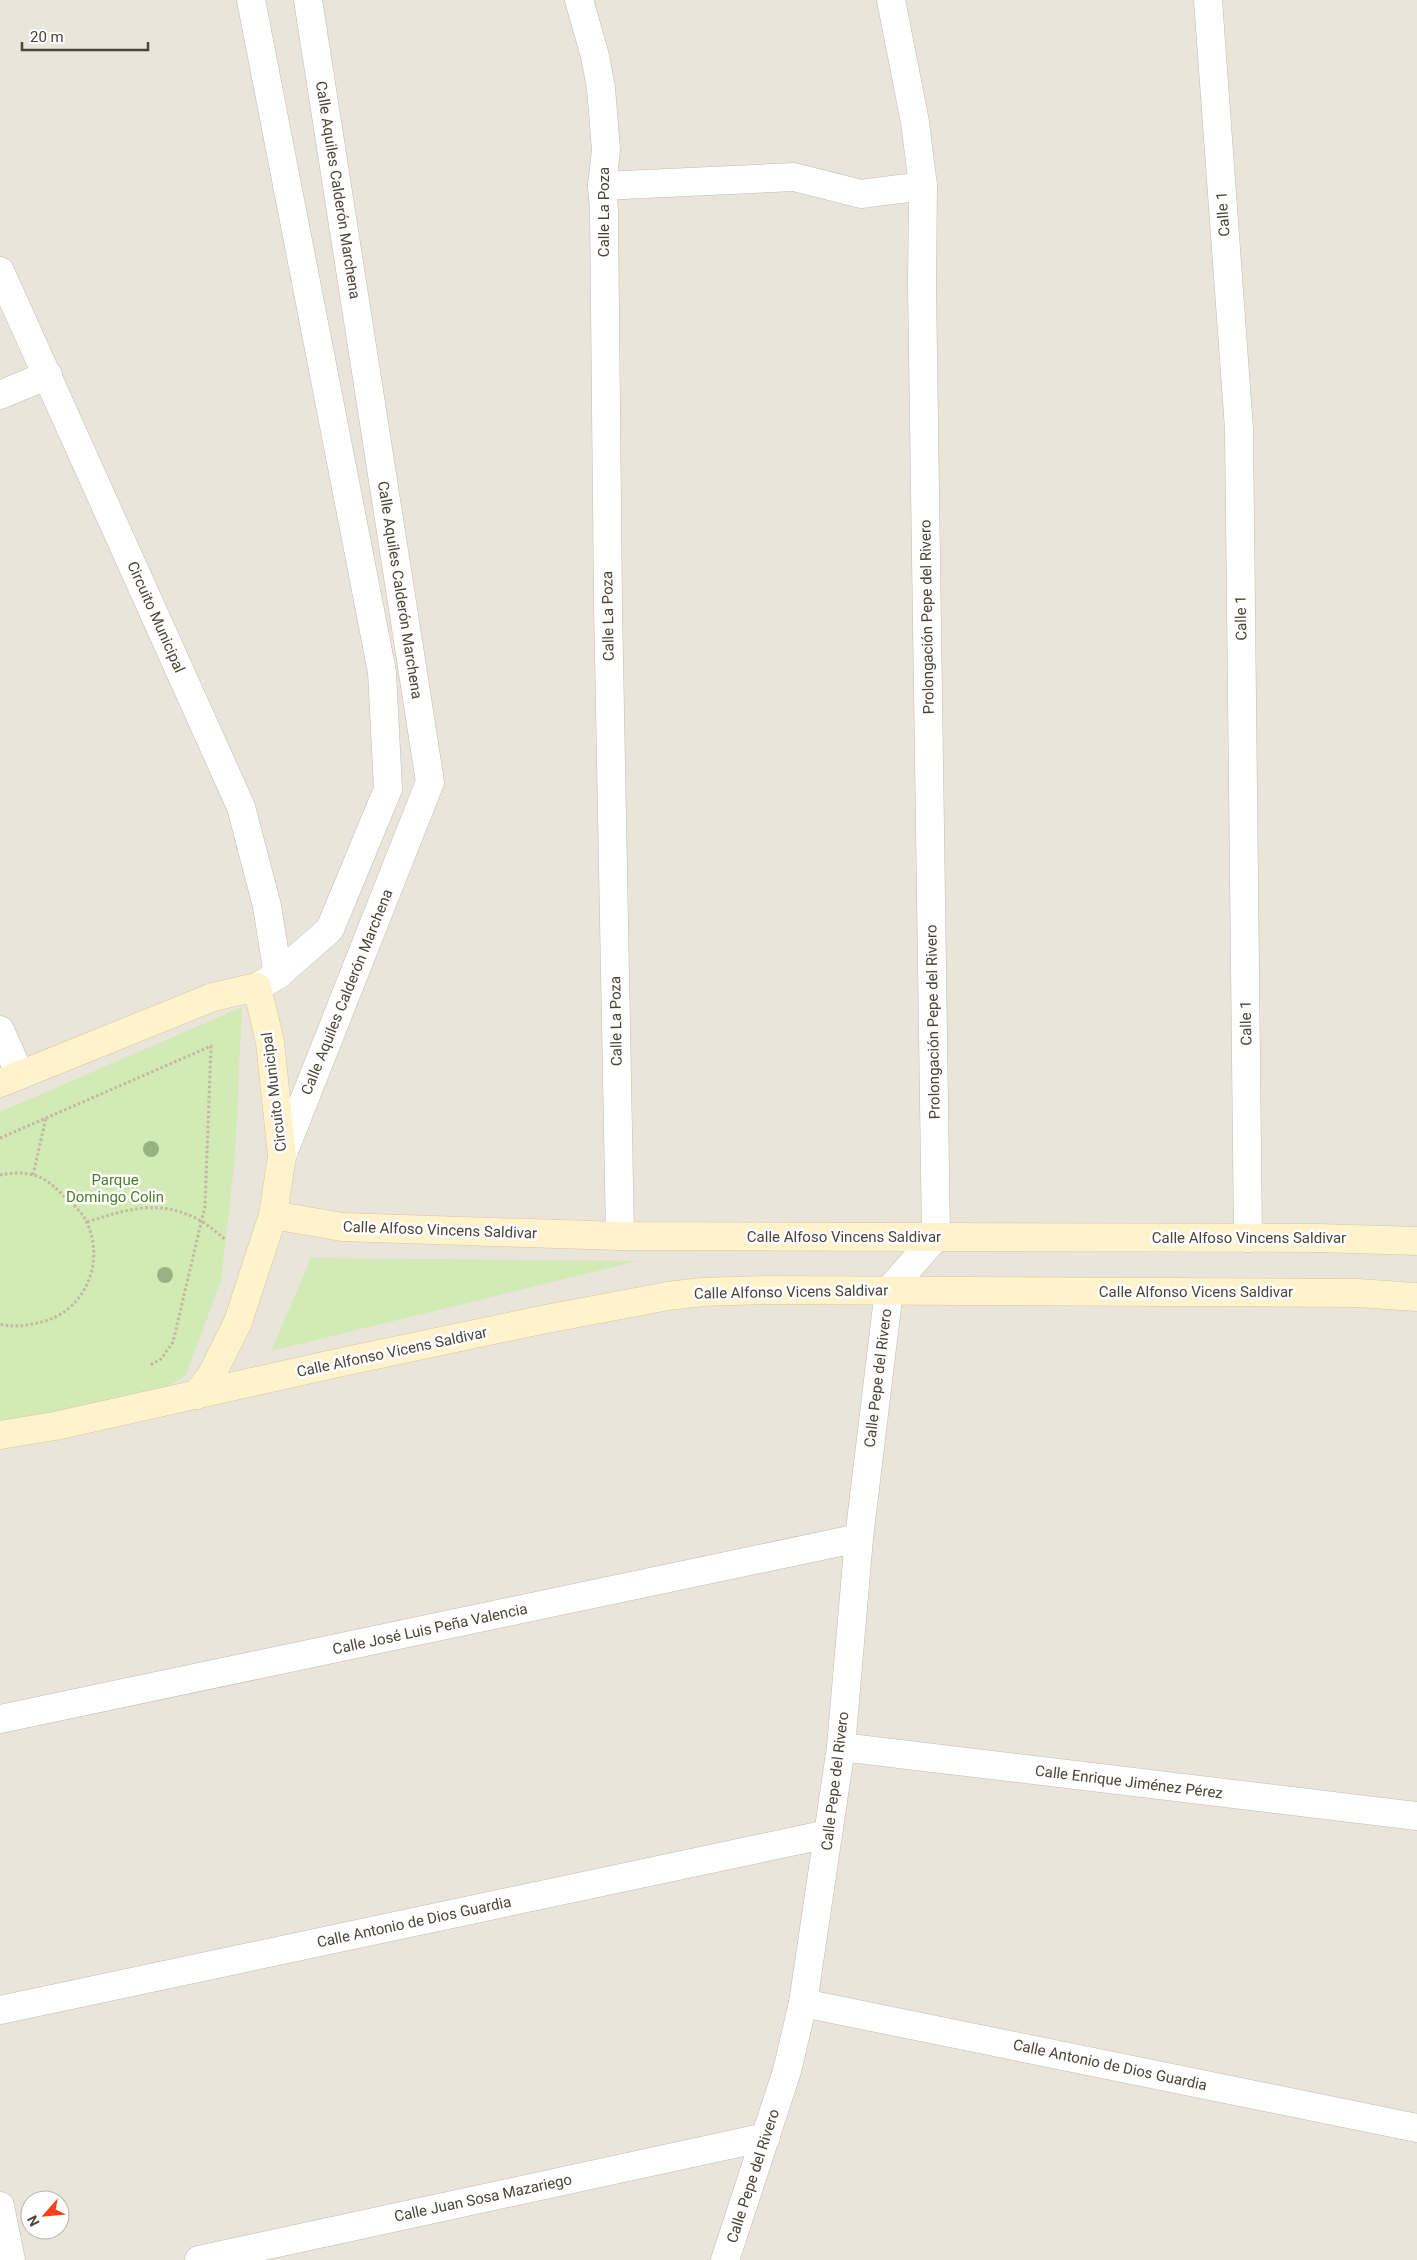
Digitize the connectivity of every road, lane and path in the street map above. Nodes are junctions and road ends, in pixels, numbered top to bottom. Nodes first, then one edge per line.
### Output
1 (251, 0) edge
2 (308, 0) edge
3 (580, 0) edge
4 (891, 0) edge
5 (1208, 0) edge
6 (602, 186) junction
7 (923, 186) junction
8 (0, 271) edge
9 (48, 375) junction
10 (0, 395) edge
11 (267, 981) junction
12 (0, 1030) edge
13 (10, 1079) edge
14 (46, 1118) junction
15 (0, 1138) edge
16 (282, 1156) junction
17 (0, 1175) edge
18 (34, 1175) junction
19 (273, 1215) junction
20 (201, 1221) junction
21 (87, 1222) junction
22 (620, 1236) junction
23 (936, 1237) junction
24 (1248, 1238) junction
25 (1417, 1241) edge
26 (256, 1268) junction
27 (889, 1290) junction
28 (1417, 1297) edge
29 (0, 1324) edge
30 (144, 1367) dead end
31 (196, 1395) junction
32 (0, 1436) edge
33 (859, 1538) junction
34 (0, 1719) edge
35 (841, 1748) junction
36 (1417, 1816) edge
37 (828, 1834) junction
38 (803, 2003) junction
39 (0, 2010) edge
40 (1417, 2128) edge
41 (766, 2137) junction
42 (0, 2206) edge
43 (11, 2260) edge
44 (199, 2260) edge
45 (725, 2260) edge

1 - 11 street, Calle Aquiles Calderón Marchena
2 - 16 street, Calle Aquiles Calderón Marchena
3 - 6 street, Calle La Poza
4 - 7 street, Prolongación Pepe del Rivero
5 - 24 street, Calle 1
6 - 7 street
6 - 22 street, Calle La Poza
7 - 23 street, Prolongación Pepe del Rivero
8 - 9 street, Circuito Municipal
9 - 10 street
9 - 11 street, Circuito Municipal
11 - 13 main road
11 - 16 main road, Circuito Municipal
12 - 13 street
14 - 15 path
14 - 18 path
14 - 20 path
16 - 19 main road, Circuito Municipal
17 - 18 path
18 - 21 path
19 - 22 main road, Calle Alfoso Vincens Saldivar
19 - 26 main road, Circuito Municipal
20 - 21 path
20 - 26 path
20 - 30 path
21 - 29 path
22 - 23 main road, Calle Alfoso Vincens Saldivar
23 - 24 main road, Calle Alfoso Vincens Saldivar
23 - 27 street
24 - 25 main road, Calle Alfoso Vincens Saldivar
26 - 31 main road, Circuito Municipal
27 - 28 main road, Calle Alfonso Vicens Saldivar
27 - 31 main road, Calle Alfonso Vicens Saldivar
27 - 33 street, Calle Pepe del Rivero
31 - 32 main road, Calle Alfonso Vicens Saldivar
33 - 34 street, Calle José Luis Peña Valencia
33 - 35 street, Calle Pepe del Rivero
35 - 36 street, Calle Enrique Jiménez Pérez
35 - 37 street, Calle Pepe del Rivero
37 - 38 street, Calle Pepe del Rivero
37 - 39 street, Calle Antonio de Dios Guardia
38 - 40 street, Calle Antonio de Dios Guardia
38 - 41 street, Calle Pepe del Rivero
41 - 44 street, Calle Juan Sosa Mazariego
41 - 45 street, Calle Pepe del Rivero
42 - 43 street

